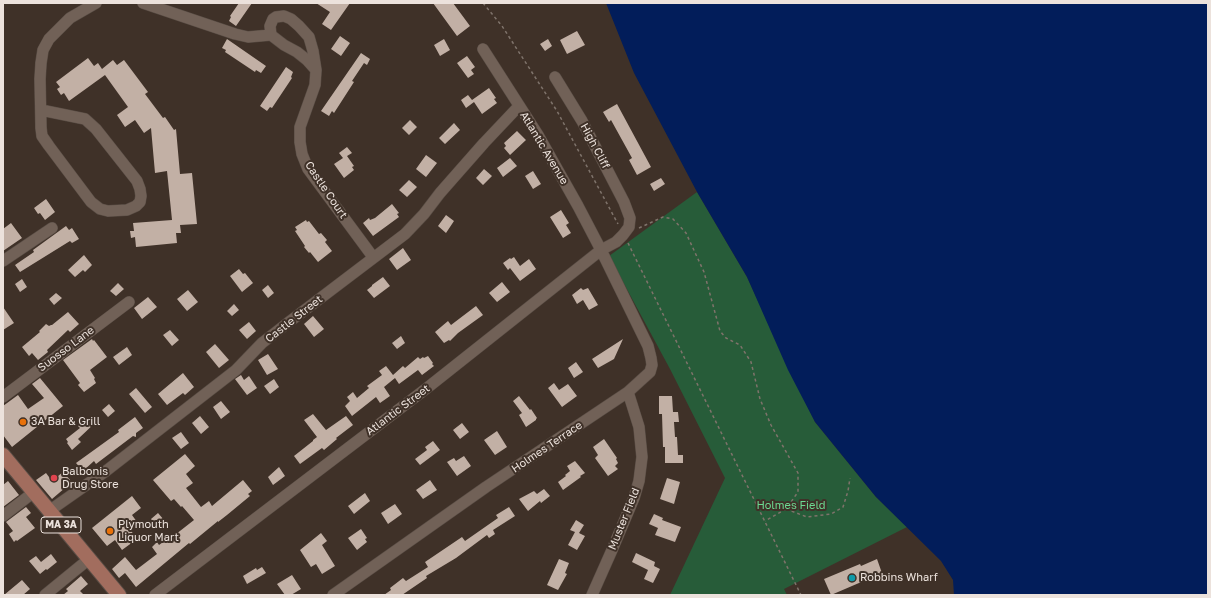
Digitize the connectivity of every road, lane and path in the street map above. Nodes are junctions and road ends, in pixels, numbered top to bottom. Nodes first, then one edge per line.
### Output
1 (96, 3) edge
2 (143, 3) edge
3 (483, 3) edge
4 (271, 35) junction
5 (483, 49) dead end
6 (316, 70) junction
7 (555, 76) dead end
8 (519, 106) junction
9 (41, 110) junction
10 (52, 228) dead end
11 (624, 235) junction
12 (601, 250) junction
13 (373, 257) junction
14 (3, 261) edge
15 (128, 302) dead end
16 (628, 392) junction
17 (3, 397) edge
18 (5, 461) edge
19 (850, 478) dead end
20 (34, 492) junction
21 (786, 509) junction
22 (49, 511) junction
23 (3, 516) edge
24 (765, 521) junction
25 (89, 559) junction
26 (45, 595) edge
27 (119, 595) edge
28 (155, 595) edge
29 (333, 595) edge
30 (592, 595) edge
31 (801, 595) edge

1 - 9 street
2 - 4 street
3 - 11 path
4 - 6 street
4 - 6 street, Castle Court
5 - 8 street, Atlantic Avenue
6 - 13 street, Castle Court
7 - 11 street, High Cliff
8 - 12 street, Atlantic Avenue
8 - 13 street, Castle Street
9 - 9 street
10 - 14 street
11 - 12 street, Atlantic Street
11 - 21 path
11 - 24 path
12 - 16 street, Holmes Terrace
12 - 28 street, Atlantic Street
13 - 22 street, Castle Street
15 - 17 street, Suosso Lane
16 - 29 street, Holmes Terrace
16 - 30 street, Muster Field
18 - 20 main road, MA 3A
19 - 21 path
20 - 22 main road, MA 3A
20 - 23 street
21 - 24 path
22 - 25 main road, MA 3A
24 - 31 path
25 - 26 street
25 - 27 main road, MA 3A

